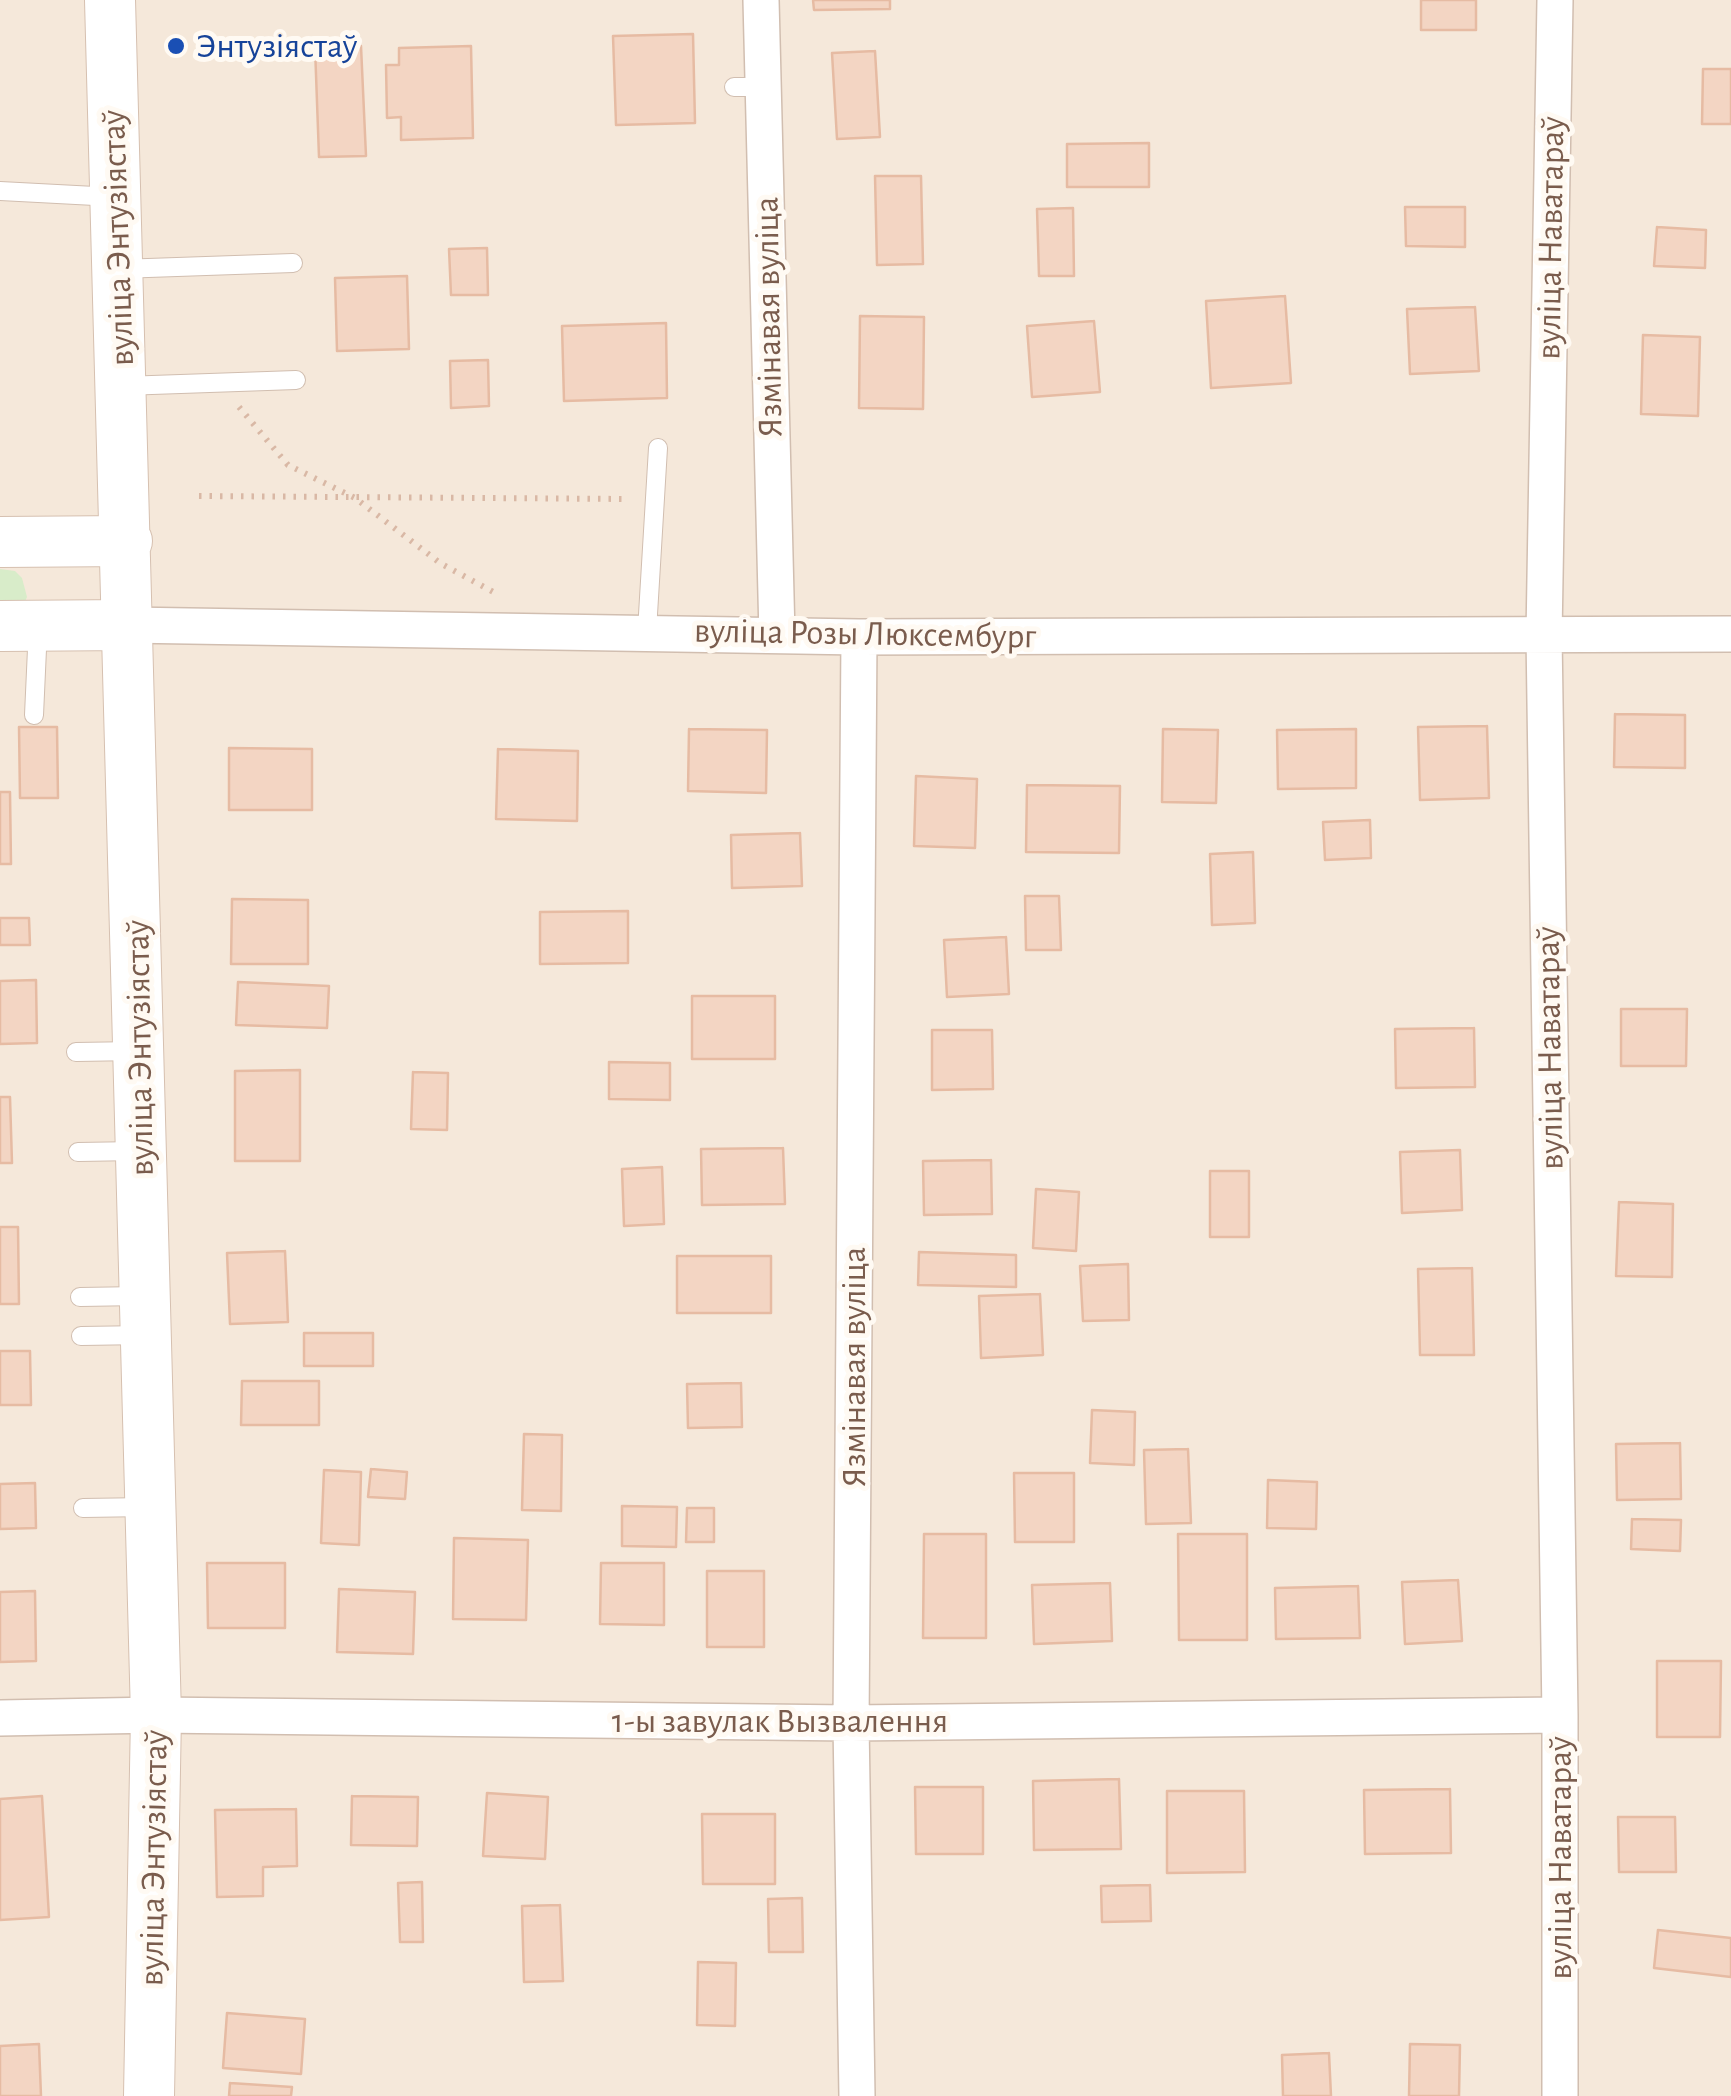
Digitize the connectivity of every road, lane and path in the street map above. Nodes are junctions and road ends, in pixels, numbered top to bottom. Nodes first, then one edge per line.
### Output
1 (110, 0) edge
2 (761, 0) edge
3 (1556, 0) edge
4 (0, 191) edge
5 (116, 198) junction
6 (293, 262) dead end
7 (118, 269) junction
8 (296, 380) dead end
9 (219, 383) junction
10 (123, 386) junction
11 (658, 448) dead end
12 (199, 496) dead end
13 (355, 498) junction
14 (656, 500) junction
15 (126, 541) junction
16 (0, 542) edge
17 (128, 625) junction
18 (19, 626) edge
19 (562, 630) junction
20 (647, 631) junction
21 (1731, 634) edge
22 (777, 635) junction
23 (1544, 635) junction
24 (859, 637) junction
25 (34, 715) dead end
26 (140, 1051) junction
27 (76, 1052) dead end
28 (142, 1151) junction
29 (78, 1152) dead end
30 (80, 1296) dead end
31 (146, 1316) junction
32 (81, 1336) dead end
33 (151, 1507) junction
34 (84, 1508) dead end
35 (156, 1715) junction
36 (1560, 1715) junction
37 (0, 1718) edge
38 (852, 1723) junction
39 (149, 2096) edge
40 (857, 2096) edge
41 (1560, 2096) edge

1 - 5 street, вуліца Энтузіястаў
2 - 22 street, Язмінавая вуліца
3 - 23 street, вуліца Наватараў
4 - 5 lane
5 - 7 street, вуліца Энтузіястаў
6 - 7 lane
7 - 10 street, вуліца Энтузіястаў
8 - 9 lane
9 - 10 lane
9 - 13 path
10 - 15 street, вуліца Энтузіястаў
11 - 14 lane
12 - 13 path
13 - 14 path
13 - 19 path
14 - 20 lane
15 - 16 street
15 - 17 street, вуліца Энтузіястаў
17 - 18 street, вуліца Розы Люксембург
17 - 19 street, вуліца Розы Люксембург
17 - 26 street, вуліца Энтузіястаў
18 - 25 lane
19 - 20 street, вуліца Розы Люксембург
20 - 22 street, вуліца Розы Люксембург
21 - 23 street, вуліца Розы Люксембург
22 - 24 street, вуліца Розы Люксембург
23 - 24 street, вуліца Розы Люксембург
23 - 36 street, вуліца Наватараў
24 - 38 street, Язмінавая вуліца
26 - 27 lane
26 - 28 street, вуліца Энтузіястаў
28 - 29 lane
28 - 31 street, вуліца Энтузіястаў
30 - 31 lane
31 - 32 lane
31 - 33 street, вуліца Энтузіястаў
33 - 34 lane
33 - 35 street, вуліца Энтузіястаў
35 - 37 street, 1-ы завулак Вызвалення
35 - 38 street, 1-ы завулак Вызвалення
35 - 39 street, вуліца Энтузіястаў
36 - 38 street, 1-ы завулак Вызвалення
36 - 41 street, вуліца Наватараў
38 - 40 street, Язмінавая вуліца

